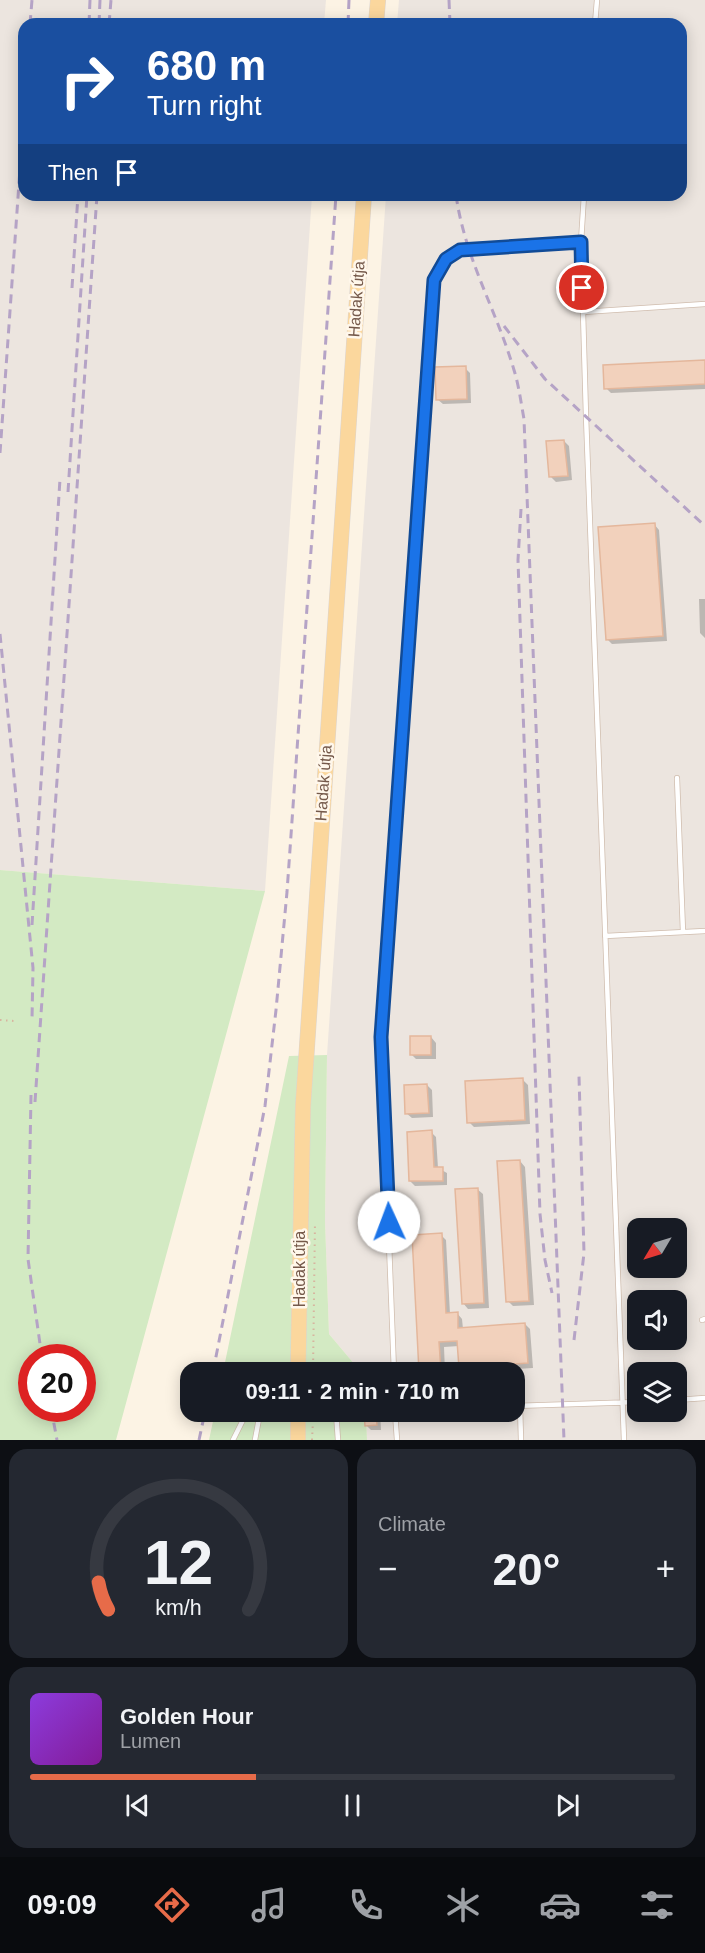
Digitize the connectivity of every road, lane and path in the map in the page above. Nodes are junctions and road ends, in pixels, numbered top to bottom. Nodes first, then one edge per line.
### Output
1 (378, 0) edge
2 (597, 0) edge
3 (376, 18) edge
4 (596, 18) edge
5 (364, 201) edge
6 (584, 201) edge
7 (581, 242) junction
8 (705, 304) edge
9 (583, 312) junction
10 (677, 778) dead end
11 (705, 931) edge
12 (683, 932) junction
13 (605, 936) junction
14 (0, 1020) edge
15 (15, 1021) dead end
16 (298, 1362) edge
17 (394, 1362) edge
18 (705, 1398) edge
19 (687, 1399) edge
20 (623, 1402) junction
21 (627, 1402) edge
22 (525, 1406) edge
23 (242, 1422) edge
24 (258, 1422) edge
25 (301, 1422) edge
26 (306, 1422) edge
27 (337, 1422) edge
28 (396, 1422) edge
29 (519, 1422) edge
30 (233, 1440) edge
31 (255, 1440) edge
32 (298, 1440) edge
33 (312, 1440) edge
34 (338, 1440) edge
35 (397, 1440) edge
36 (521, 1440) edge
37 (624, 1440) edge

1 - 3 main road
2 - 4 lane
5 - 16 main road, Hadak útja
6 - 7 lane
7 - 9 lane
7 - 17 lane
8 - 9 lane
9 - 13 lane
10 - 12 lane
11 - 12 lane
12 - 13 lane
13 - 20 lane
14 - 15 path
18 - 19 lane
20 - 21 lane
20 - 22 lane
20 - 37 lane
23 - 30 lane
24 - 31 lane
25 - 32 main road
26 - 33 path
27 - 34 lane
28 - 35 lane
29 - 36 lane

